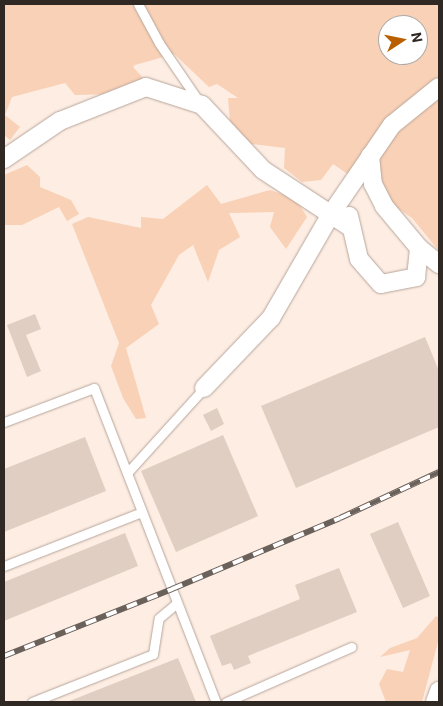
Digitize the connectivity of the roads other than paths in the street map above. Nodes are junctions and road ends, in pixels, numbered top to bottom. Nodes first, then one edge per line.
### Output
1 (138, 4) edge
2 (439, 87) edge
3 (202, 105) junction
4 (370, 156) junction
5 (4, 159) edge
6 (346, 192) junction
7 (331, 214) junction
8 (350, 227) junction
9 (419, 248) junction
10 (439, 264) edge
11 (204, 388) joint
12 (4, 422) edge
13 (127, 472) junction
14 (142, 512) junction
15 (4, 566) edge
16 (177, 603) junction
17 (351, 647) dead end
18 (439, 691) edge
19 (32, 702) edge
20 (216, 702) edge
21 (226, 702) edge
22 (435, 702) edge

1 - 3 lane
2 - 4 street
3 - 5 street
3 - 7 street
4 - 6 street
4 - 9 street
6 - 7 street
6 - 8 street
7 - 8 street
7 - 11 street
8 - 9 street
9 - 10 street
11 - 13 lane
12 - 13 lane
13 - 14 lane
14 - 15 lane
14 - 16 lane
16 - 19 lane
16 - 20 lane
17 - 21 lane
18 - 22 street

